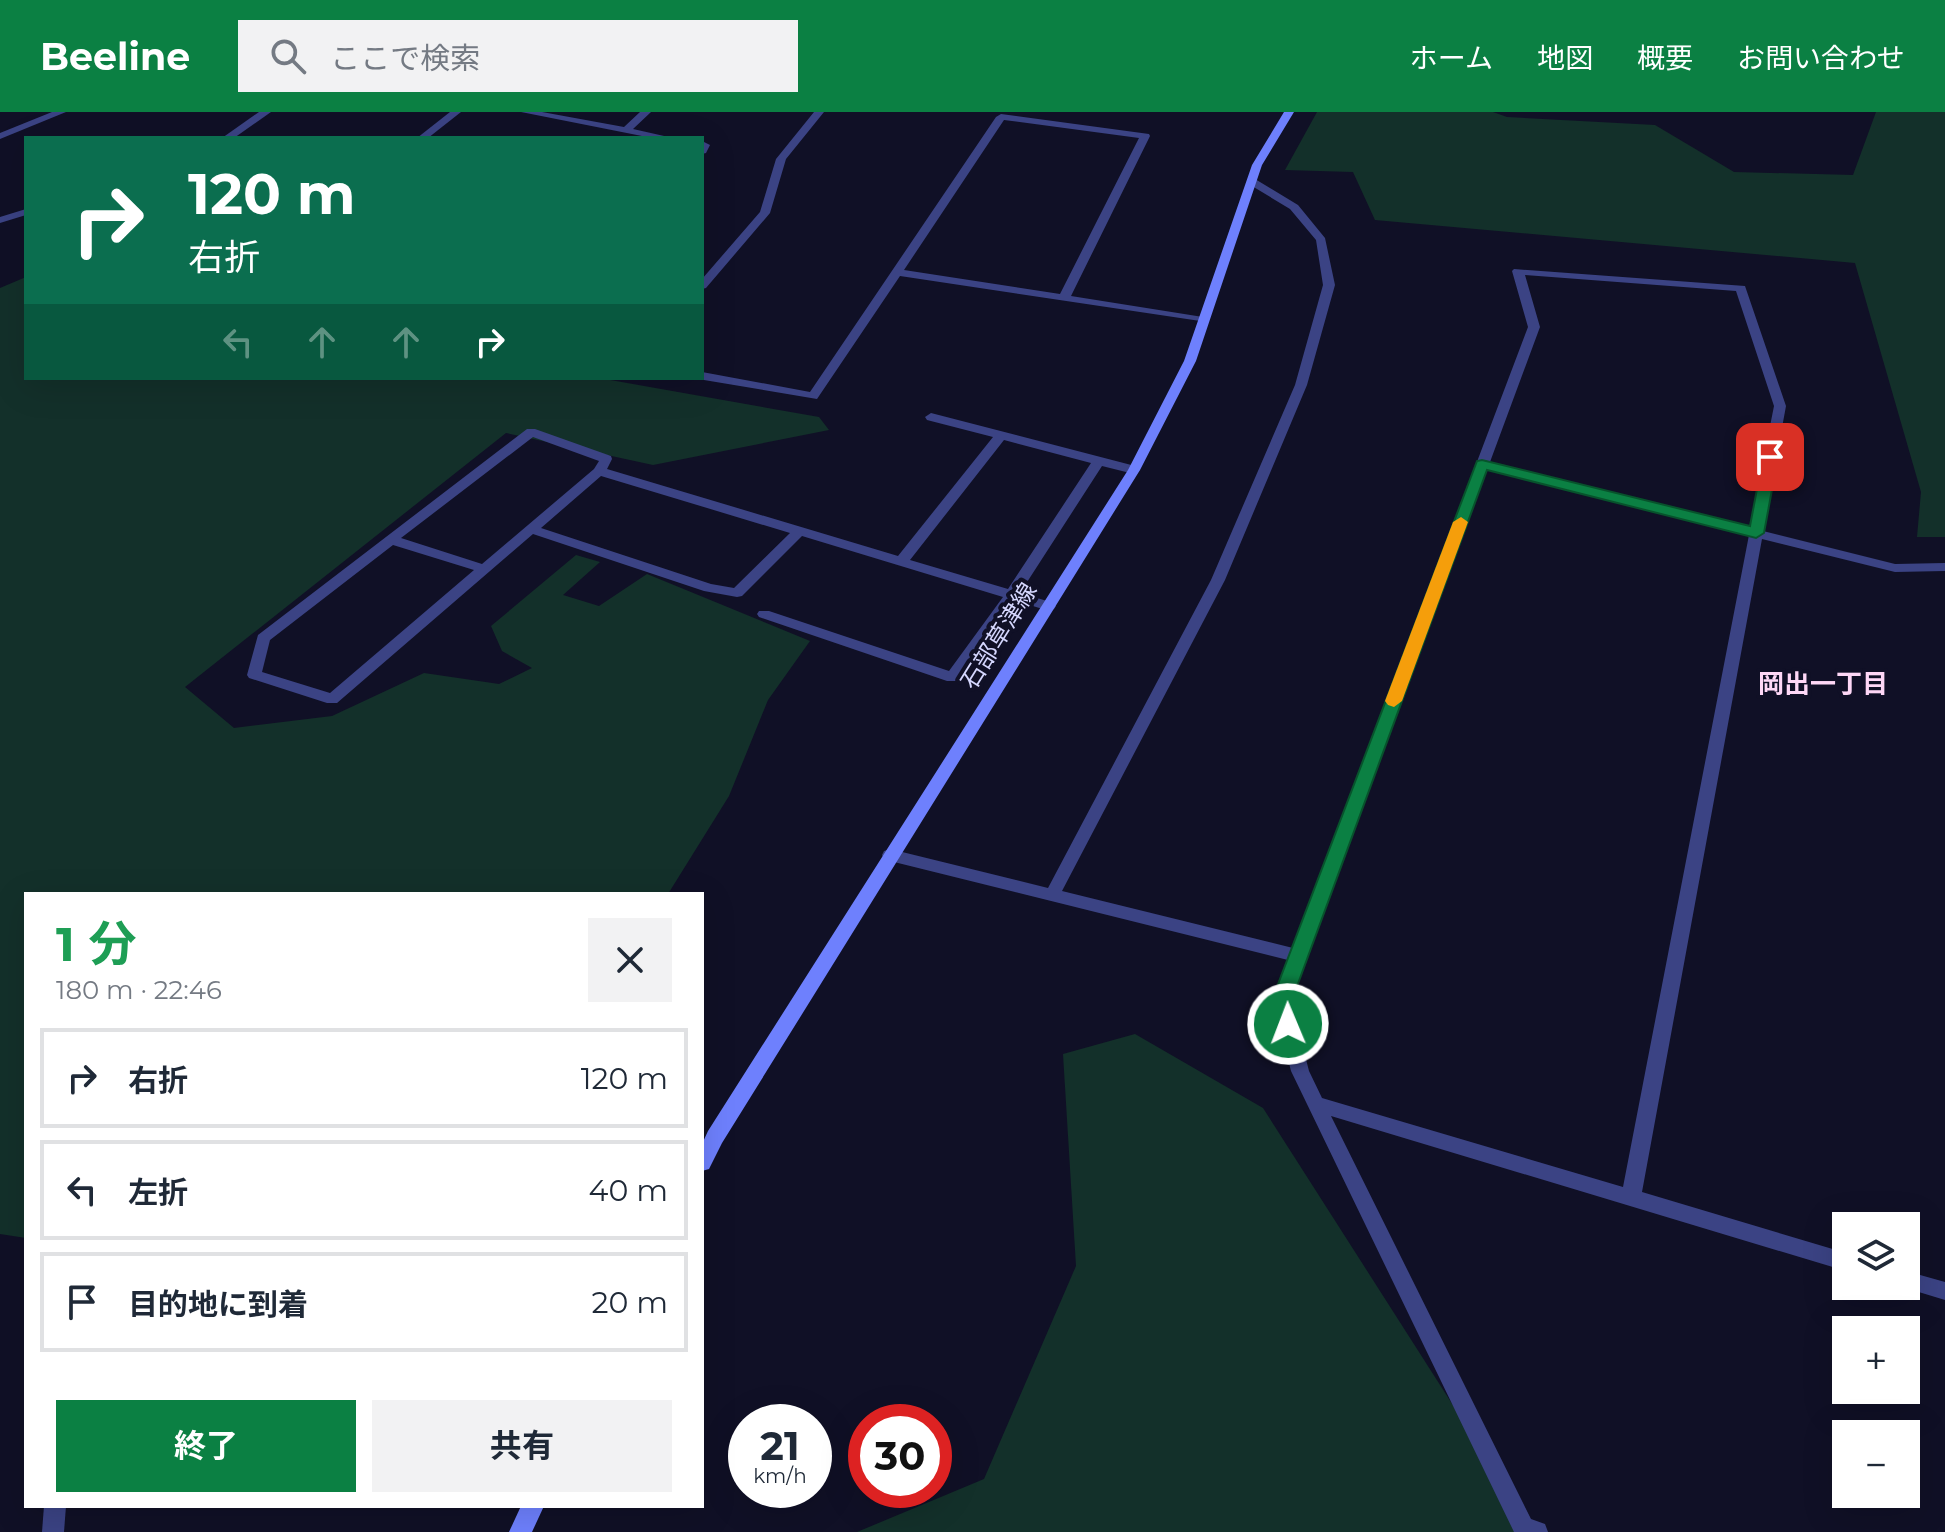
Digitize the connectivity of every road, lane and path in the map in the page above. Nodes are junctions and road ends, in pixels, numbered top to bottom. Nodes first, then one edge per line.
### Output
1 (61, 112) edge
2 (266, 112) edge
3 (456, 112) edge
4 (526, 112) edge
5 (646, 112) edge
6 (819, 112) edge
7 (1289, 112) edge
8 (626, 130) junction
9 (0, 136) edge
10 (230, 136) edge
11 (425, 136) edge
12 (658, 136) edge
13 (1251, 181) junction
14 (24, 213) edge
15 (0, 220) edge
16 (896, 272) junction
17 (704, 284) edge
18 (1064, 298) junction
19 (1203, 320) junction
20 (704, 376) edge
21 (931, 417) dead end
22 (1001, 436) junction
23 (1099, 461) junction
24 (1482, 464) junction
25 (1134, 470) junction
26 (599, 471) junction
27 (531, 529) junction
28 (799, 531) junction
29 (1756, 533) junction
30 (392, 540) junction
31 (901, 562) junction
32 (1945, 567) edge
33 (484, 569) junction
34 (1011, 595) junction
35 (1049, 606) junction
36 (764, 614) dead end
37 (890, 855) junction
38 (1053, 893) junction
39 (1298, 956) junction
40 (1317, 1104) junction
41 (704, 1159) edge
42 (1631, 1197) junction
43 (1832, 1258) edge
44 (1920, 1284) edge
45 (1945, 1291) edge
46 (55, 1508) edge
47 (532, 1508) edge
48 (53, 1532) edge
49 (520, 1532) edge
50 (1537, 1532) edge

1 - 9 street
2 - 10 street
3 - 11 street
4 - 8 street
5 - 8 street
6 - 17 street
7 - 13 main road, 石部草津線
8 - 12 street
13 - 19 main road, 石部草津線
13 - 38 street
14 - 15 street
16 - 18 street
16 - 18 street
16 - 20 street
18 - 19 street
19 - 25 main road, 石部草津線
21 - 22 street
22 - 23 street
22 - 31 street
23 - 25 street
23 - 34 street
24 - 29 street
24 - 29 street
24 - 39 street
25 - 35 main road, 石部草津線
26 - 27 street
26 - 28 street
26 - 30 street
27 - 28 street
27 - 33 street
28 - 31 street
29 - 32 street
29 - 42 street
30 - 33 street
30 - 33 street
31 - 34 street
34 - 35 street
34 - 36 street
35 - 37 main road, 石部草津線
37 - 38 street
37 - 41 main road, 石部草津線
38 - 39 street
39 - 40 street
40 - 42 street
40 - 50 street
42 - 43 street
44 - 45 street
46 - 48 street
47 - 49 main road

